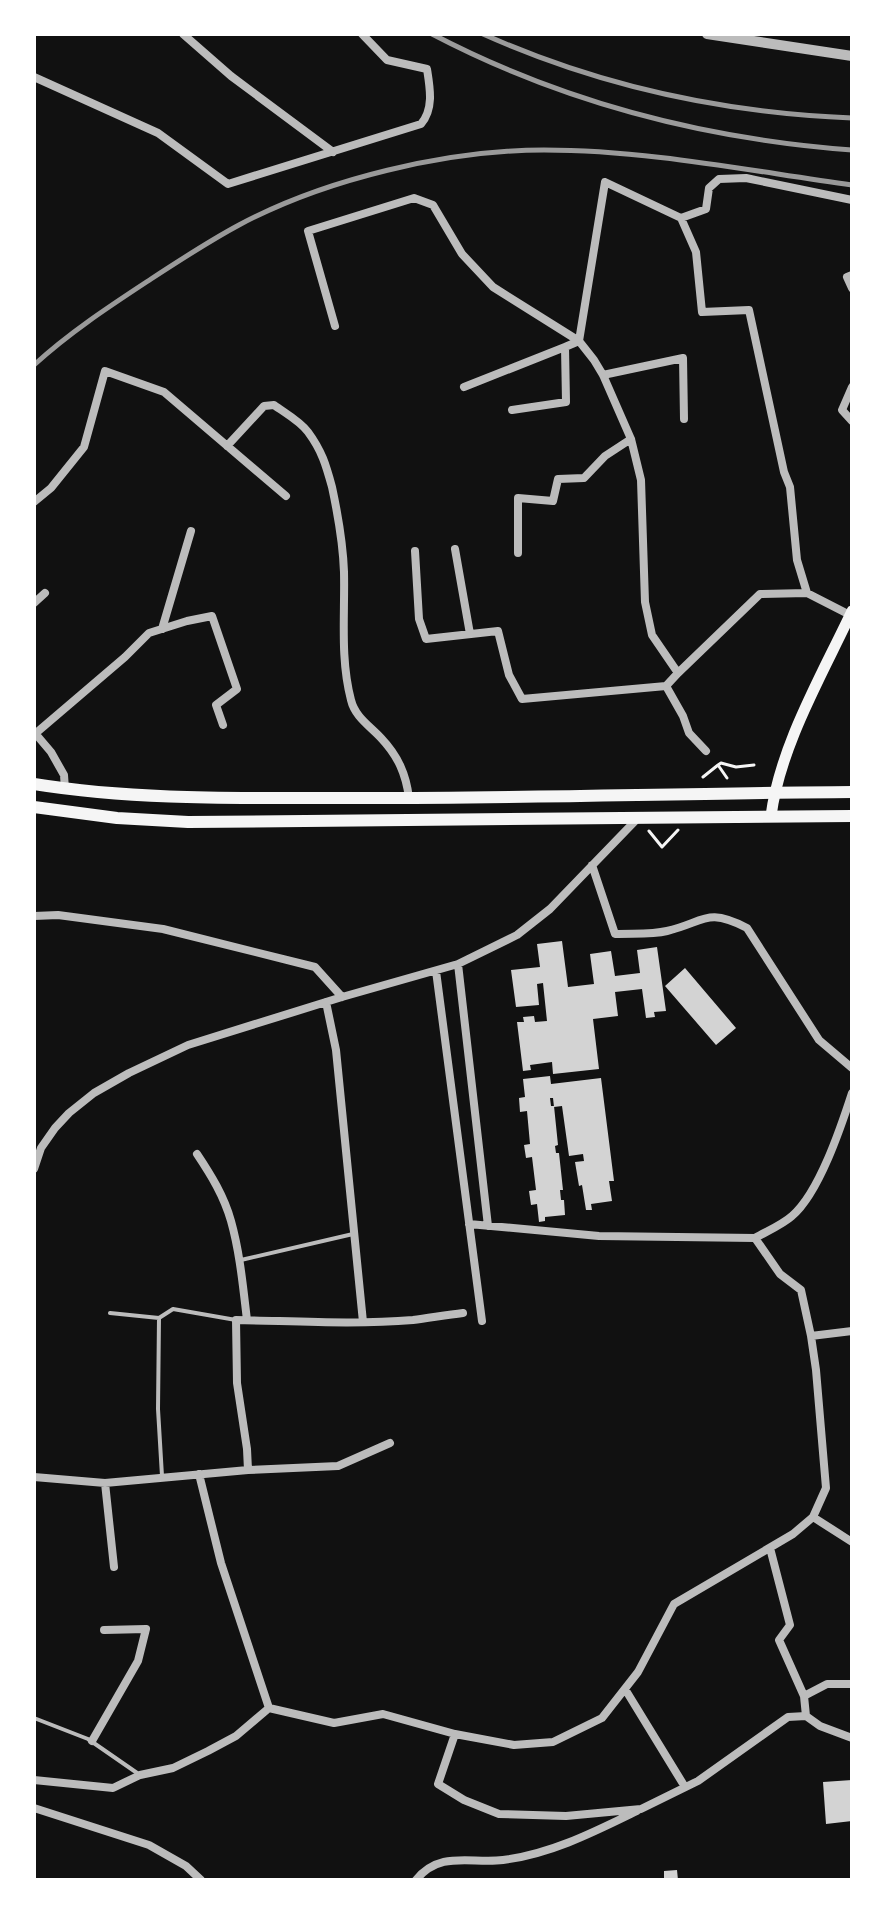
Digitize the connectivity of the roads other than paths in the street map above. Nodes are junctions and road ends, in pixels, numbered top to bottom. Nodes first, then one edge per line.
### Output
1 (183, 34) edge
2 (362, 34) edge
3 (707, 34) edge
4 (852, 56) edge
5 (34, 77) edge
6 (333, 152) junction
7 (852, 200) edge
8 (681, 218) junction
9 (852, 275) edge
10 (852, 288) edge
11 (335, 326) dead end
12 (579, 341) junction
13 (565, 347) junction
14 (603, 375) junction
15 (464, 387) dead end
16 (852, 387) edge
17 (512, 410) dead end
18 (684, 419) dead end
19 (852, 421) edge
20 (631, 439) junction
21 (227, 446) junction
22 (286, 496) dead end
23 (34, 502) edge
24 (191, 531) dead end
25 (455, 549) dead end
26 (415, 551) dead end
27 (518, 553) dead end
28 (45, 593) dead end
29 (807, 593) junction
30 (34, 603) edge
31 (851, 613) edge
32 (162, 629) junction
33 (470, 634) junction
34 (678, 673) junction
35 (666, 686) junction
36 (223, 725) dead end
37 (35, 733) edge
38 (706, 751) dead end
39 (34, 784) edge
40 (65, 789) junction
41 (774, 792) junction
42 (852, 792) edge
43 (409, 798) junction
44 (34, 807) edge
45 (771, 816) junction
46 (852, 816) edge
47 (642, 823) junction
48 (592, 865) junction
49 (34, 916) edge
50 (458, 964) junction
51 (436, 971) junction
52 (342, 997) junction
53 (326, 1002) junction
54 (851, 1066) edge
55 (852, 1093) edge
56 (197, 1154) dead end
57 (34, 1169) edge
58 (469, 1224) junction
59 (488, 1226) junction
60 (354, 1234) junction
61 (755, 1238) junction
62 (239, 1260) junction
63 (110, 1313) dead end
64 (463, 1313) dead end
65 (159, 1318) junction
66 (236, 1320) junction
67 (247, 1320) junction
68 (482, 1321) dead end
69 (363, 1322) junction
70 (852, 1331) edge
71 (811, 1336) junction
72 (390, 1443) dead end
73 (248, 1470) junction
74 (199, 1474) junction
75 (34, 1477) edge
76 (162, 1478) junction
77 (105, 1483) junction
78 (813, 1517) junction
79 (852, 1542) edge
80 (770, 1548) junction
81 (114, 1567) dead end
82 (104, 1630) dead end
83 (852, 1684) edge
84 (625, 1689) junction
85 (804, 1696) junction
86 (269, 1708) junction
87 (806, 1716) junction
88 (34, 1718) edge
89 (455, 1734) junction
90 (852, 1738) edge
91 (92, 1741) junction
92 (140, 1775) junction
93 (34, 1780) edge
94 (685, 1787) junction
95 (34, 1808) edge
96 (641, 1809) junction
97 (201, 1880) edge
98 (416, 1880) edge

1 - 6 street
2 - 6 street
3 - 4 street
5 - 6 street
7 - 8 street
8 - 12 street
8 - 29 street
9 - 10 street
11 - 12 street
12 - 13 street
12 - 14 street
13 - 15 street
13 - 17 street
14 - 18 street
14 - 20 street
16 - 19 street
20 - 27 street
20 - 34 street
21 - 22 street
21 - 23 street
21 - 43 street
24 - 32 street
25 - 33 street
26 - 33 street
28 - 30 street
29 - 31 street
29 - 34 street
31 - 41 main road
32 - 36 street
32 - 37 street
33 - 35 street
34 - 35 street
35 - 38 street
37 - 40 street
39 - 40 highway
40 - 43 highway
41 - 42 highway
41 - 43 highway
41 - 45 main road
44 - 47 highway
45 - 46 highway
45 - 47 highway
47 - 48 street
48 - 50 street
48 - 54 street
49 - 52 street
50 - 51 street
50 - 59 street
51 - 52 street
51 - 58 street
52 - 53 street
53 - 57 street
53 - 60 street
55 - 61 street
56 - 62 street
58 - 59 street
58 - 68 street
59 - 61 street
60 - 62 lane
60 - 69 street
61 - 71 street
62 - 67 street
63 - 65 lane
64 - 69 street
65 - 66 lane
65 - 76 lane
66 - 67 street
66 - 73 street
67 - 69 street
70 - 71 street
71 - 78 street
72 - 73 street
73 - 74 street
74 - 76 street
74 - 86 street
75 - 77 street
76 - 77 street
77 - 81 street
78 - 79 street
78 - 80 street
80 - 84 street
80 - 85 street
82 - 91 street
83 - 85 street
84 - 89 street
84 - 94 street
85 - 87 street
86 - 89 street
86 - 92 street
87 - 90 street
87 - 94 street
88 - 91 lane
89 - 96 street
91 - 92 lane
92 - 93 street
94 - 96 street
95 - 97 street
96 - 98 street

